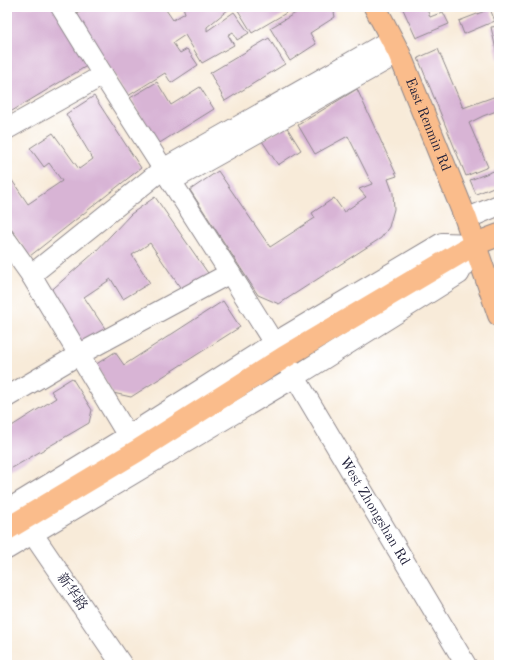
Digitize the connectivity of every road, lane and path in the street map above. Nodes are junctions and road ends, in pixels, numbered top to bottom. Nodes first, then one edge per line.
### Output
1 (61, 7) edge
2 (375, 7) edge
3 (395, 46) junction
4 (103, 75) junction
5 (7, 129) edge
6 (167, 175) junction
7 (499, 206) edge
8 (466, 219) junction
9 (499, 235) edge
10 (7, 241) edge
11 (475, 244) junction
12 (230, 273) junction
13 (31, 275) junction
14 (499, 315) edge
15 (279, 350) junction
16 (78, 355) junction
17 (295, 377) junction
18 (7, 398) edge
19 (132, 444) junction
20 (17, 523) edge
21 (7, 549) edge
22 (462, 663) edge
23 (122, 665) edge

1 - 4 street, West Zhongshan Rd
2 - 3 main road, East Renmin Rd
3 - 6 street
3 - 8 main road, East Renmin Rd
4 - 5 street
4 - 6 street, West Zhongshan Rd
6 - 12 street, West Zhongshan Rd
6 - 13 street
7 - 8 street
8 - 11 main road, East Renmin Rd
9 - 11 main road
10 - 13 street
11 - 14 main road, East Renmin Rd
11 - 15 main road
11 - 17 street
12 - 15 street, West Zhongshan Rd
12 - 16 street
13 - 16 street
15 - 17 street, West Zhongshan Rd
15 - 19 main road
16 - 18 street
16 - 19 street
17 - 20 street
17 - 22 street, West Zhongshan Rd
19 - 20 main road
20 - 21 street
20 - 23 street, 新华路

